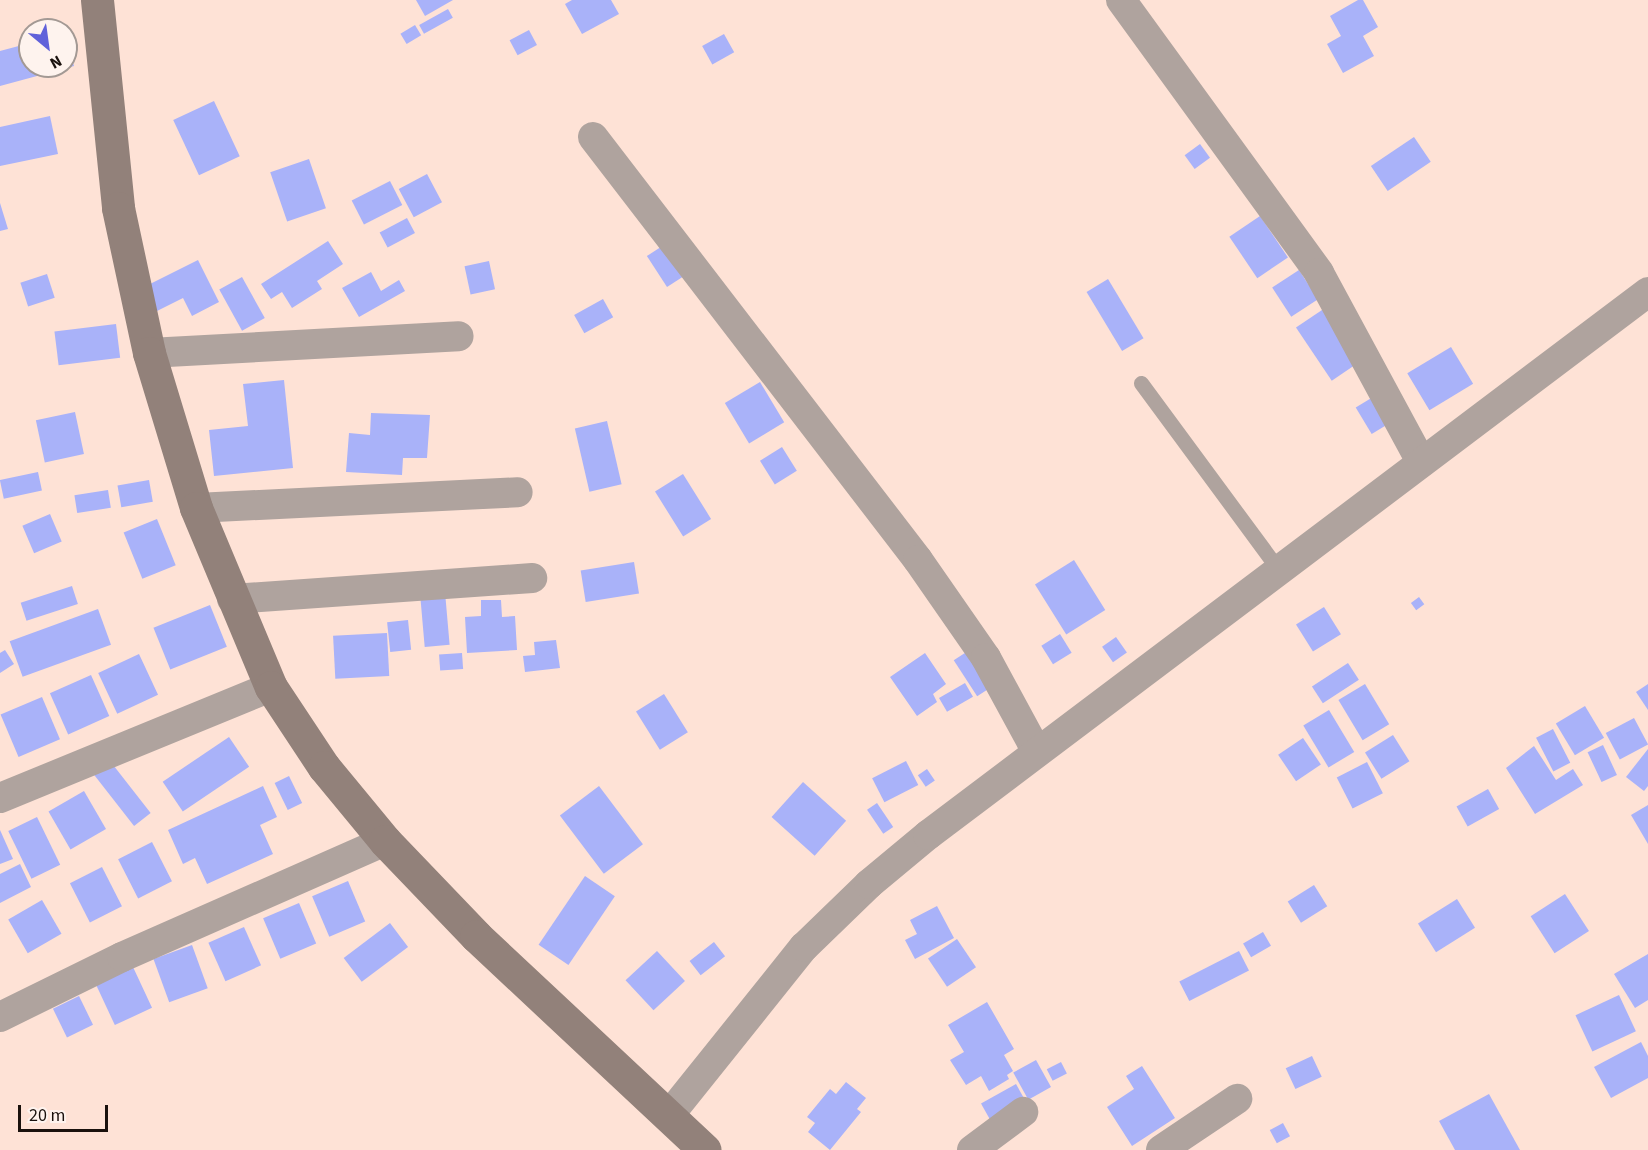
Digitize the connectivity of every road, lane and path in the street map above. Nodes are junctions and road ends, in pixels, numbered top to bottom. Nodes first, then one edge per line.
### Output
1 (97, 0) edge
2 (1120, 0) edge
3 (593, 137) dead end
4 (1648, 292) edge
5 (459, 336) dead end
6 (149, 353) junction
7 (1141, 383) dead end
8 (1421, 462) junction
9 (518, 492) dead end
10 (196, 508) junction
11 (1278, 569) junction
12 (532, 578) dead end
13 (232, 599) junction
14 (271, 687) junction
15 (1037, 752) junction
16 (0, 798) edge
17 (385, 841) junction
18 (0, 1017) edge
19 (1237, 1099) dead end
20 (1023, 1112) dead end
21 (670, 1114) junction
22 (705, 1150) edge
23 (972, 1150) edge
24 (1161, 1150) edge

1 - 6 street
2 - 8 street
3 - 15 street
4 - 8 street
5 - 6 street
6 - 10 street
7 - 11 lane
8 - 11 street
9 - 10 street
10 - 13 street
11 - 15 street
12 - 13 street
13 - 14 street
14 - 16 street
14 - 17 street
15 - 21 street
17 - 18 street
17 - 21 street
19 - 24 street
20 - 23 street
21 - 22 street

